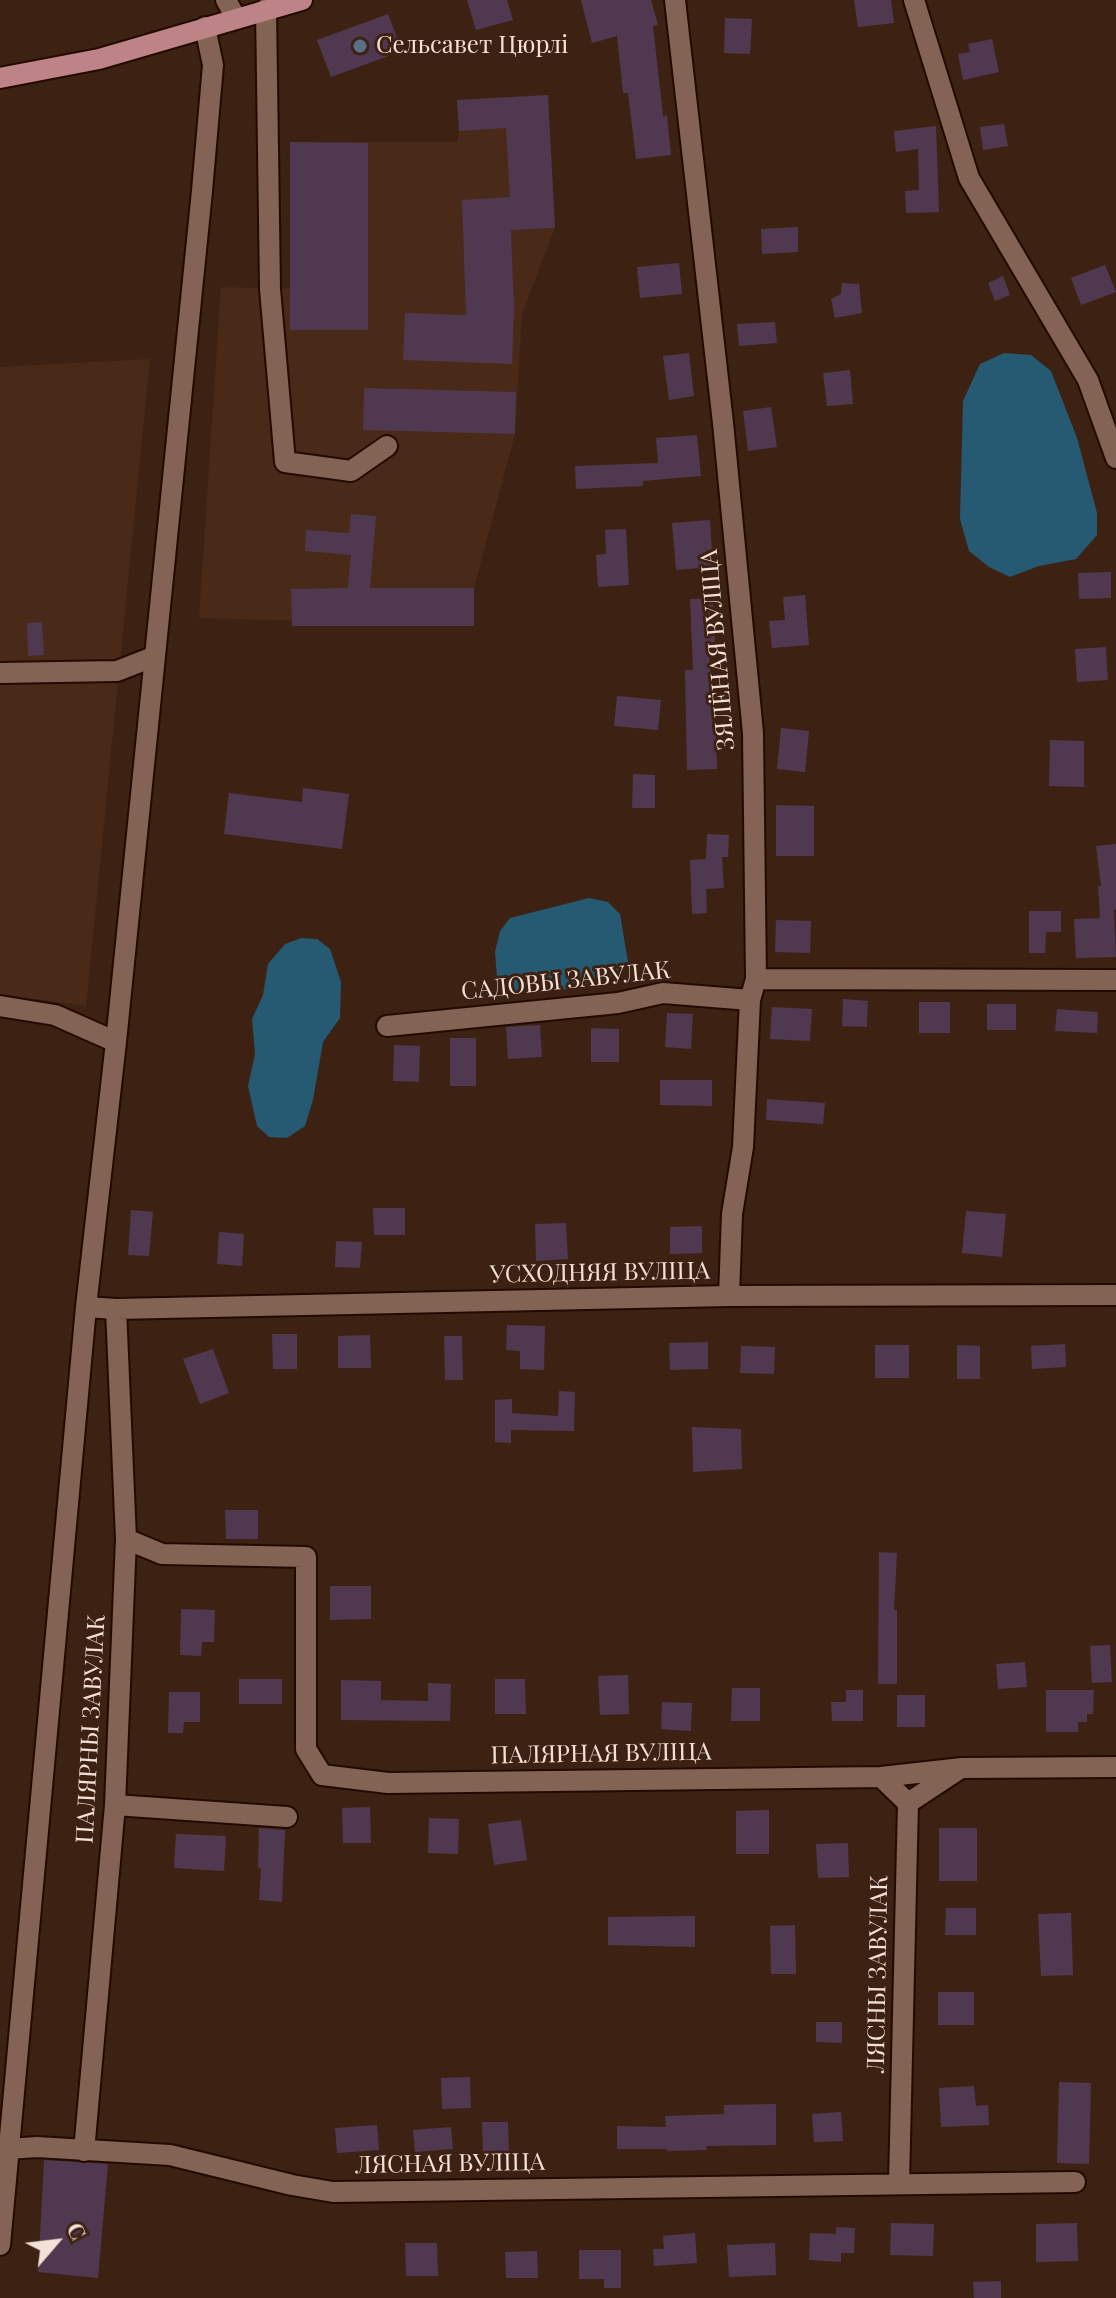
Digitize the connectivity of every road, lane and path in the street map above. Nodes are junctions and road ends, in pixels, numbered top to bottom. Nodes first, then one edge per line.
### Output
1 (302, 0) edge
2 (675, 0) edge
3 (914, 0) edge
4 (231, 9) edge
5 (266, 9) junction
6 (205, 27) junction
7 (0, 78) edge
8 (387, 446) dead end
9 (1116, 458) edge
10 (153, 657) junction
11 (0, 673) edge
12 (756, 979) junction
13 (1116, 980) edge
14 (750, 1000) junction
15 (0, 1006) edge
16 (387, 1026) dead end
17 (116, 1042) junction
18 (1116, 1295) edge
19 (729, 1296) junction
20 (86, 1307) junction
21 (116, 1309) junction
22 (126, 1539) junction
23 (1116, 1767) edge
24 (962, 1768) junction
25 (881, 1777) junction
26 (908, 1803) junction
27 (115, 1805) junction
28 (287, 1817) dead end
29 (8, 2149) junction
30 (84, 2151) junction
31 (1075, 2182) dead end
32 (899, 2183) junction
33 (0, 2245) edge

1 - 5 main road
2 - 12 street, ЗЯЛЁНАЯ ВУЛІЦА
3 - 9 street
4 - 5 main road
4 - 6 main road
5 - 8 street
6 - 7 main road
6 - 10 street
10 - 11 street
10 - 17 street
12 - 13 street
12 - 14 street, ЗЯЛЁНАЯ ВУЛІЦА
14 - 16 street, САДОВЫ ЗАВУЛАК
14 - 19 street, ЗЯЛЁНАЯ ВУЛІЦА
15 - 17 street
17 - 20 street
18 - 19 street, УСХОДНЯЯ ВУЛІЦА
19 - 21 street, УСХОДНЯЯ ВУЛІЦА
20 - 21 street, УСХОДНЯЯ ВУЛІЦА
20 - 29 street
21 - 22 street, ПАЛЯРНЫ ЗАВУЛАК
22 - 25 street, ПАЛЯРНАЯ ВУЛІЦА
22 - 27 street, ПАЛЯРНЫ ЗАВУЛАК
23 - 24 street
24 - 25 street
24 - 26 street
25 - 26 street
26 - 32 street, ЛЯСНЫ ЗАВУЛАК
27 - 28 street
27 - 30 street, ПАЛЯРНЫ ЗАВУЛАК
29 - 30 street, ЛЯСНАЯ ВУЛІЦА
29 - 33 street
30 - 32 street, ЛЯСНАЯ ВУЛІЦА
31 - 32 street, ЛЯСНАЯ ВУЛІЦА

